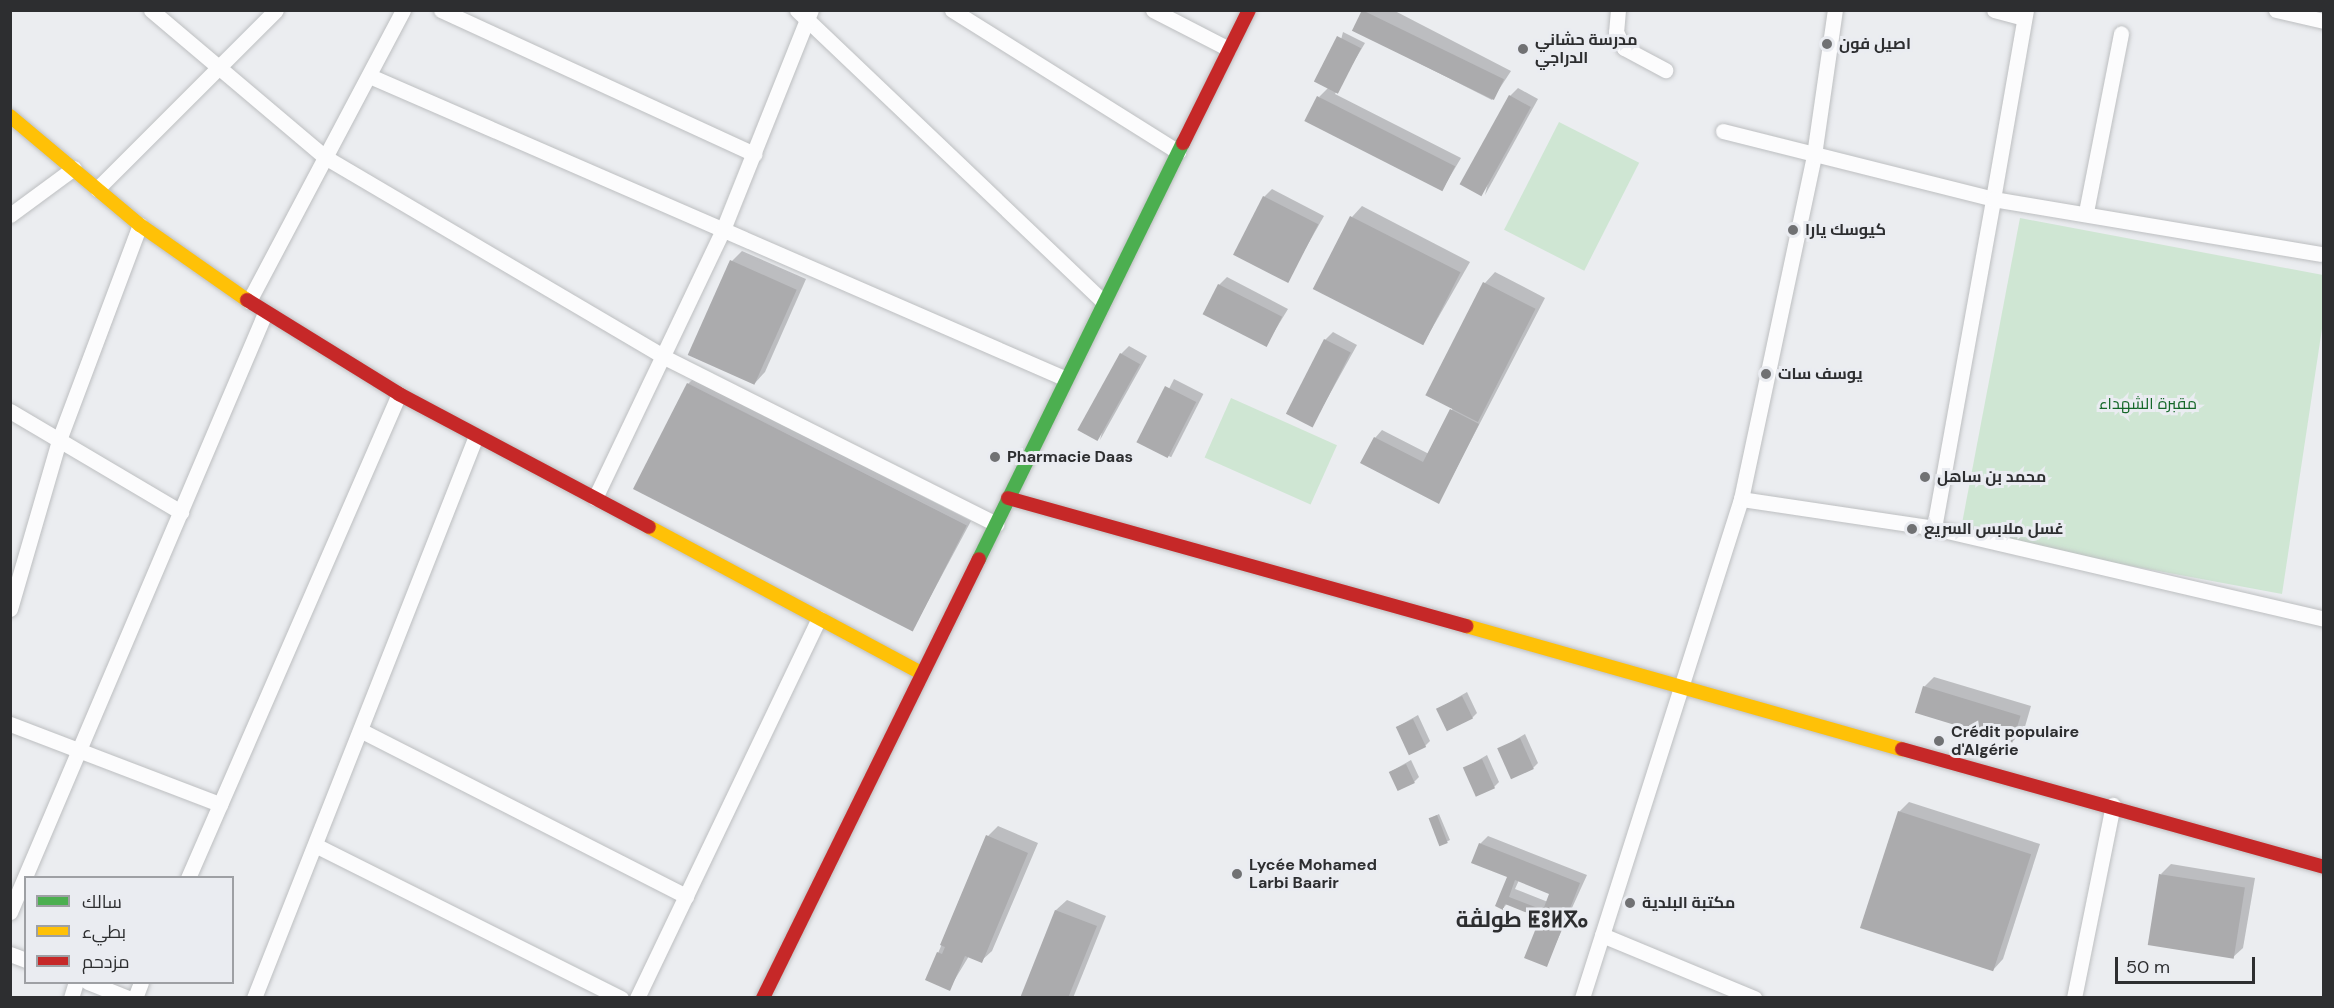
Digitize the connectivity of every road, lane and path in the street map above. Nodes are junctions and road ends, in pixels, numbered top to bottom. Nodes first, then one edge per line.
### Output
1 (151, 10) edge
2 (276, 10) edge
3 (402, 10) edge
4 (441, 10) edge
5 (952, 10) edge
6 (1153, 10) edge
7 (1249, 10) edge
8 (1618, 10) edge
9 (1835, 10) edge
10 (1994, 10) edge
11 (2279, 11) edge
12 (805, 14) edge
13 (2025, 14) edge
14 (2324, 21) edge
15 (2121, 33) dead end
16 (1229, 49) junction
17 (219, 70) junction
18 (1665, 70) dead end
19 (372, 77) junction
20 (10, 116) edge
21 (1724, 131) dead end
22 (1178, 152) junction
23 (754, 154) junction
24 (1814, 155) junction
25 (325, 157) junction
26 (74, 168) junction
27 (97, 189) junction
28 (1993, 199) junction
29 (2086, 212) junction
30 (10, 215) edge
31 (140, 225) junction
32 (722, 232) junction
33 (2320, 254) dead end
34 (1102, 300) junction
35 (249, 301) junction
36 (265, 314) junction
37 (664, 357) junction
38 (1064, 378) junction
39 (399, 394) junction
40 (10, 411) edge
41 (476, 436) junction
42 (59, 440) junction
43 (595, 498) junction
44 (1008, 498) junction
45 (1741, 499) junction
46 (181, 512) junction
47 (996, 524) junction
48 (1934, 528) junction
49 (10, 609) edge
50 (819, 618) junction
51 (2324, 619) edge
52 (921, 673) junction
53 (1684, 691) junction
54 (10, 724) edge
55 (362, 731) junction
56 (79, 752) junction
57 (220, 804) junction
58 (2113, 805) junction
59 (316, 846) junction
60 (2324, 867) edge
61 (26, 876) edge
62 (189, 876) edge
63 (24, 880) edge
64 (686, 896) junction
65 (10, 912) edge
66 (1602, 935) junction
67 (93, 984) edge
68 (128, 998) edge
69 (254, 998) edge
70 (621, 998) edge
71 (637, 998) edge
72 (762, 998) edge
73 (1582, 998) edge
74 (1754, 998) edge
75 (2074, 998) edge

1 - 17 street
2 - 17 street
3 - 19 street
4 - 23 street
5 - 22 street
6 - 16 street
7 - 16 street
8 - 18 street
9 - 24 street
10 - 13 street
11 - 14 street
12 - 23 street
12 - 34 street
13 - 28 street
15 - 29 street
16 - 22 street
17 - 25 street
17 - 27 street
19 - 25 street
19 - 32 street
20 - 26 street
21 - 24 street
22 - 34 street
23 - 32 street
24 - 28 street
24 - 45 street
25 - 35 street
25 - 37 street
26 - 27 street
26 - 30 street
27 - 31 street
28 - 29 street
28 - 48 street
29 - 33 street
31 - 35 street
31 - 42 street
32 - 37 street
32 - 38 street
34 - 38 street
35 - 36 street
36 - 39 street
36 - 46 street
37 - 43 street
37 - 47 street
38 - 44 street
39 - 41 street
39 - 57 street
40 - 42 street
41 - 43 street
41 - 55 street
42 - 46 street
42 - 49 street
43 - 50 street
44 - 47 street
44 - 53 street
45 - 48 street
45 - 53 street
46 - 56 street
47 - 52 street
48 - 51 street
50 - 52 street
50 - 64 street
52 - 72 street
53 - 58 street
53 - 66 street
54 - 56 street
55 - 59 street
55 - 64 street
56 - 57 street
56 - 61 street
57 - 62 street
58 - 60 street
58 - 75 street
59 - 69 street
59 - 70 street
63 - 65 street
64 - 71 street
66 - 73 street
66 - 74 street
67 - 68 street

